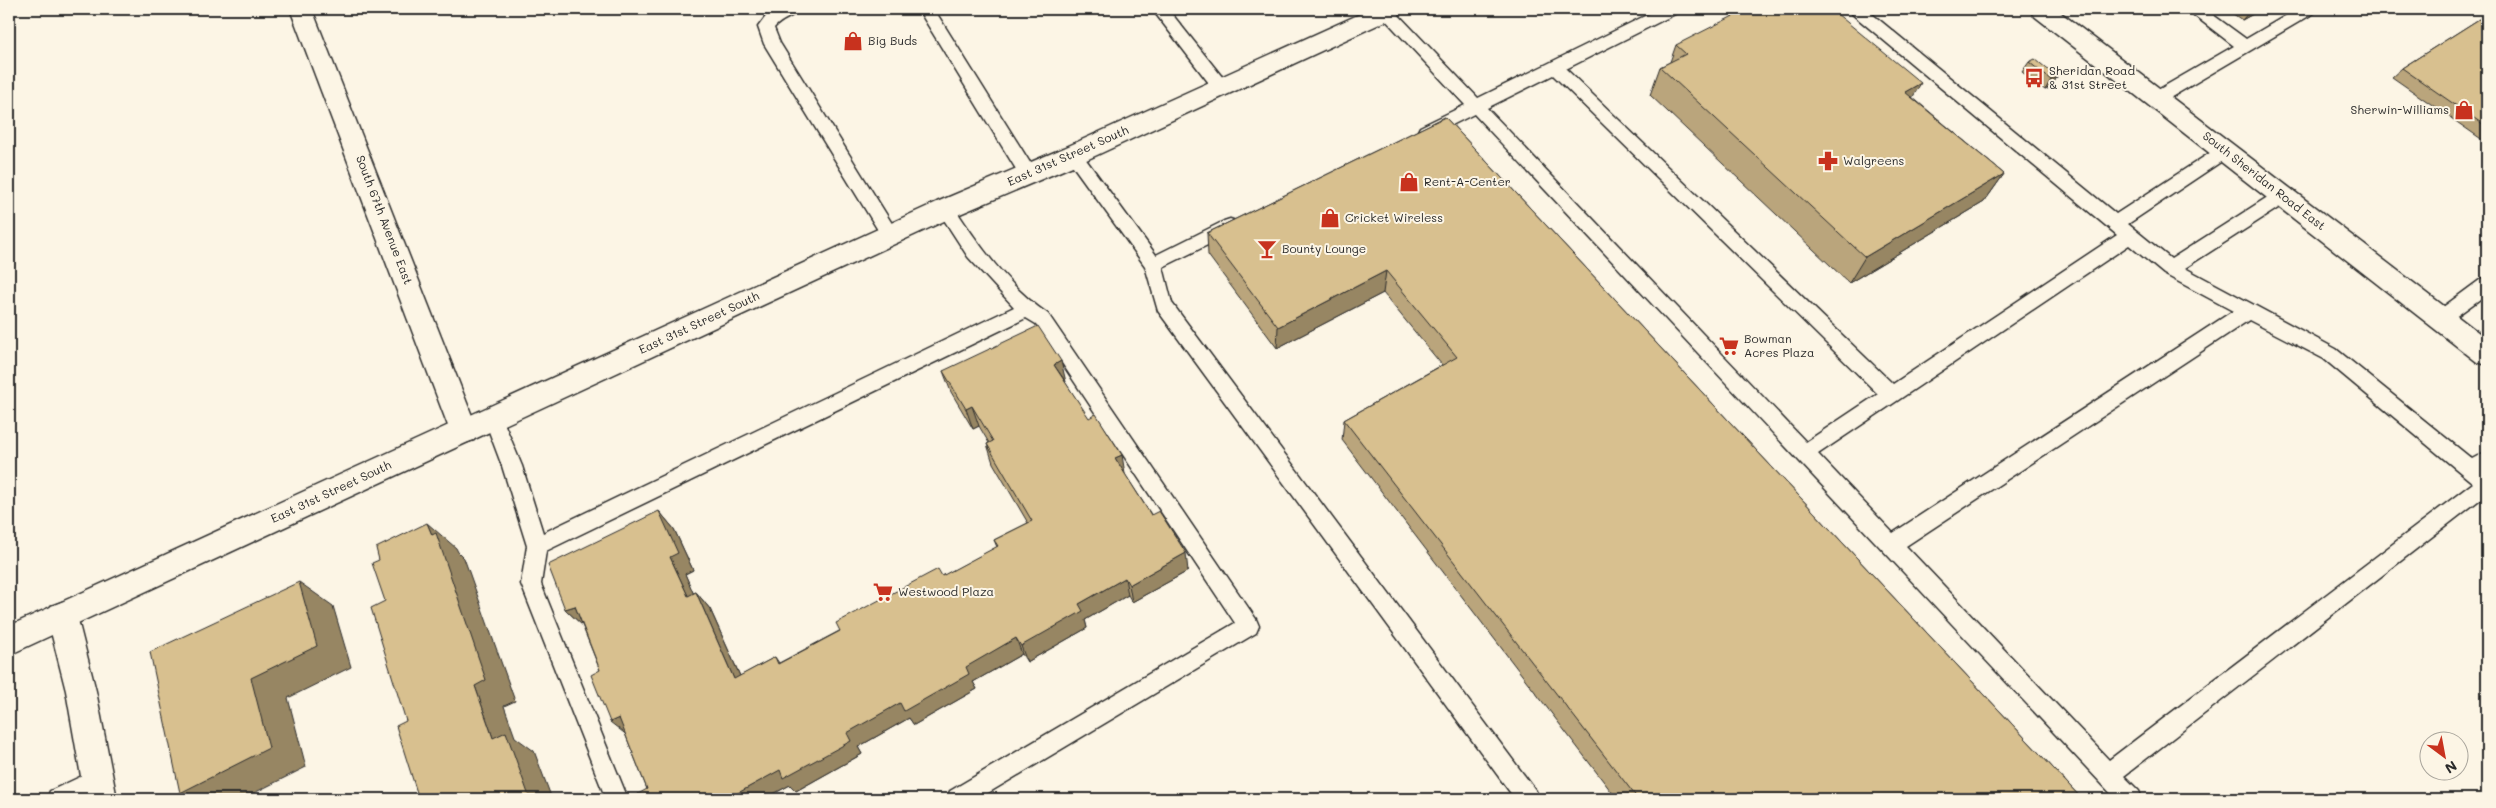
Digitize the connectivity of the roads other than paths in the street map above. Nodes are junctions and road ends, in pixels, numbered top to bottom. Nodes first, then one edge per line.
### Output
1 (301, 9) edge
2 (792, 9) edge
3 (926, 9) edge
4 (1160, 9) edge
5 (1672, 9) edge
6 (1856, 9) edge
7 (2041, 9) edge
8 (2194, 9) edge
9 (2309, 9) edge
10 (1389, 10) edge
11 (2245, 46) junction
12 (1554, 67) junction
13 (1221, 87) junction
14 (2157, 98) junction
15 (1478, 106) junction
16 (1407, 140) edge
17 (2225, 151) junction
18 (1073, 155) junction
19 (1028, 174) junction
20 (2283, 196) junction
21 (946, 210) junction
22 (1249, 217) edge
23 (2114, 224) junction
24 (890, 235) junction
25 (2130, 236) junction
26 (1153, 264) junction
27 (2170, 269) junction
28 (2487, 284) edge
29 (1026, 308) junction
30 (2248, 311) junction
31 (2441, 318) junction
32 (2487, 354) edge
33 (1892, 395) junction
34 (493, 418) junction
35 (464, 431) junction
36 (1804, 453) junction
37 (2484, 474) edge
38 (1891, 545) junction
39 (537, 546) junction
40 (62, 616) junction
41 (9, 640) edge
42 (2108, 775) junction
43 (99, 789) edge
44 (58, 799) edge
45 (617, 799) edge
46 (958, 799) edge
47 (1528, 799) edge
48 (2131, 799) edge

1 - 35 main road, South 67th Avenue East
2 - 24 lane
3 - 19 lane
4 - 13 lane
5 - 12 lane
6 - 23 lane
7 - 14 main road, South Sheridan Road East
8 - 11 lane
9 - 11 lane
10 - 13 main road, East 31st Street South
10 - 15 lane
11 - 14 lane
12 - 15 lane
12 - 33 lane
13 - 18 main road, East 31st Street South
14 - 17 main road, South Sheridan Road East
15 - 16 lane
15 - 36 lane
17 - 20 main road, South Sheridan Road East
17 - 23 lane
18 - 19 main road, East 31st Street South
18 - 26 lane
19 - 21 main road, East 31st Street South
20 - 27 lane
20 - 31 main road, South Sheridan Road East
21 - 24 main road, East 31st Street South
21 - 29 lane
22 - 26 lane
23 - 25 lane
24 - 34 main road, East 31st Street South
25 - 27 lane
25 - 33 lane
26 - 47 lane
27 - 30 lane
28 - 31 lane
29 - 39 lane
29 - 46 lane
30 - 37 lane
30 - 38 lane
31 - 32 main road, South Sheridan Road East
33 - 36 lane
34 - 35 main road, East 31st Street South
34 - 39 lane
35 - 40 main road, East 31st Street South
36 - 38 lane
37 - 42 lane
38 - 42 lane
39 - 45 lane
40 - 41 main road, East 31st Street South
40 - 43 main road
42 - 48 lane
43 - 44 lane

